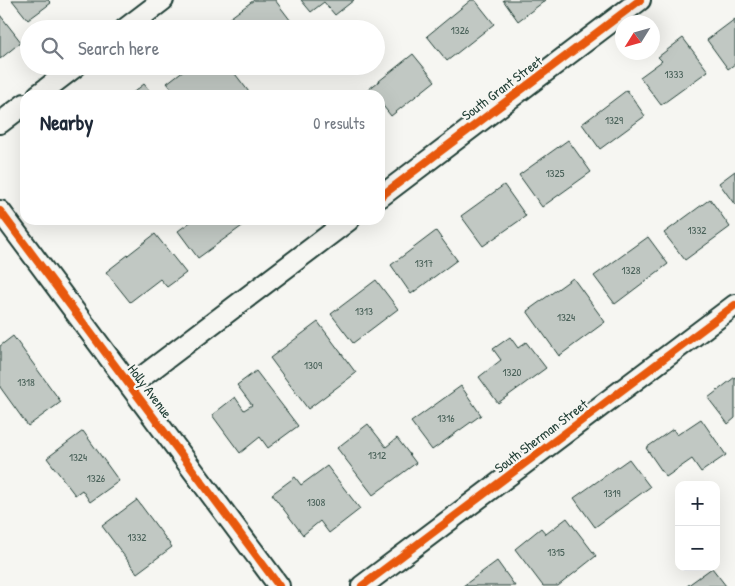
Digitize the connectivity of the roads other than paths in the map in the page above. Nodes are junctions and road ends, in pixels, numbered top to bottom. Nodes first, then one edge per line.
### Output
1 (163, 0) edge
2 (640, 0) edge
3 (137, 20) edge
4 (64, 75) edge
5 (45, 90) edge
6 (20, 108) edge
7 (0, 123) edge
8 (385, 192) edge
9 (0, 211) edge
10 (342, 225) edge
11 (735, 305) edge
12 (130, 386) junction
13 (279, 586) edge
14 (362, 586) edge

1 - 3 street
2 - 8 street, South Grant Street
4 - 5 street
6 - 7 street
9 - 12 street, Holly Avenue
10 - 12 street
11 - 14 street, South Sherman Street
12 - 13 street, Holly Avenue

